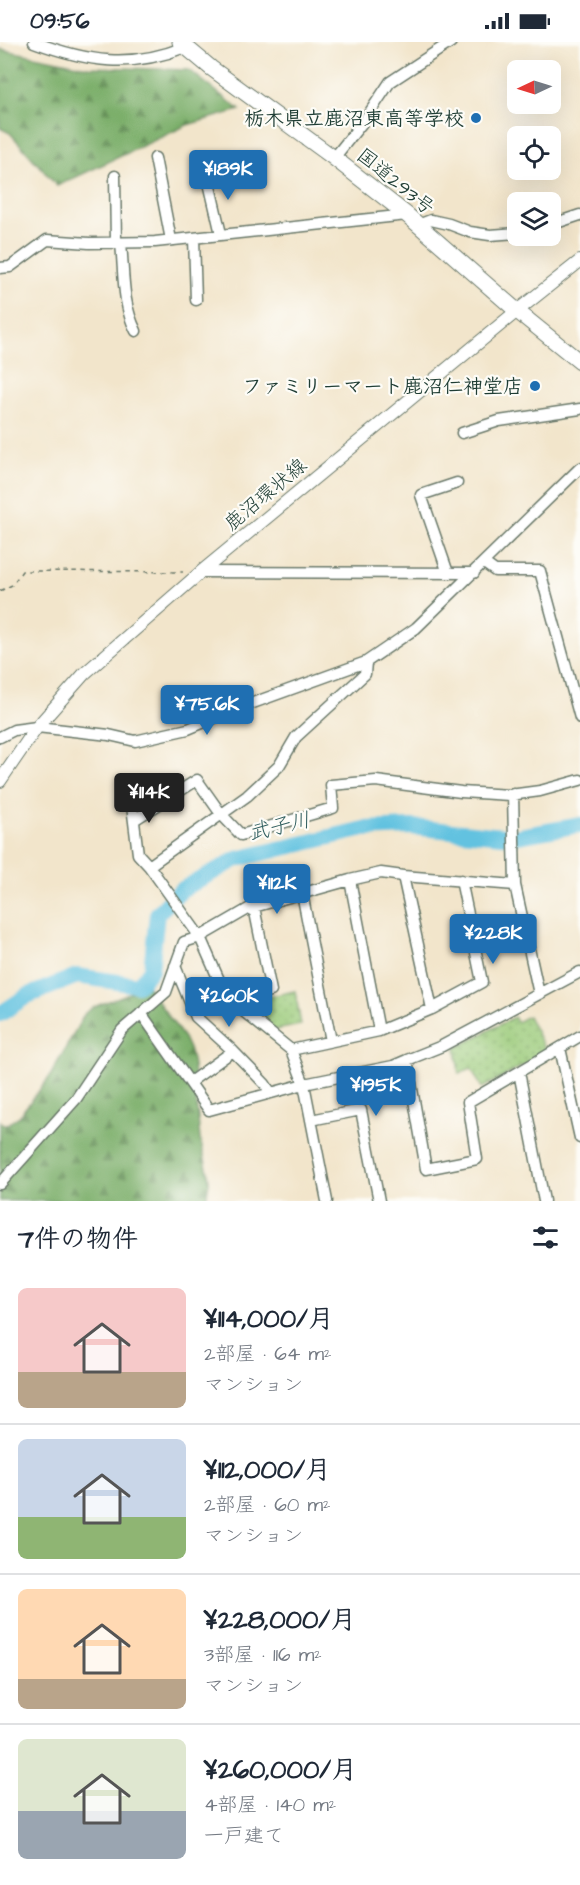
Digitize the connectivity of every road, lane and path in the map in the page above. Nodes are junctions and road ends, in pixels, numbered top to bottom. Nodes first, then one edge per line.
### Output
1 (34, 42) edge
2 (451, 42) edge
3 (183, 44) edge
4 (154, 158) dead end
5 (334, 158) junction
6 (207, 174) dead end
7 (115, 176) dead end
8 (580, 215) edge
9 (412, 220) junction
10 (561, 221) edge
11 (221, 234) junction
12 (507, 234) edge
13 (194, 237) junction
14 (171, 240) junction
15 (118, 243) junction
16 (580, 261) edge
17 (0, 268) edge
18 (196, 300) dead end
19 (517, 311) junction
20 (136, 331) dead end
21 (580, 362) edge
22 (580, 409) edge
23 (462, 433) dead end
24 (580, 468) edge
25 (457, 483) dead end
26 (484, 562) junction
27 (201, 572) junction
28 (448, 573) junction
29 (474, 573) junction
30 (0, 591) edge
31 (366, 662) junction
32 (580, 718) edge
33 (37, 728) junction
34 (0, 737) edge
35 (580, 780) edge
36 (0, 781) edge
37 (130, 790) dead end
38 (513, 794) junction
39 (220, 814) junction
40 (134, 820) junction
41 (149, 866) junction
42 (403, 876) junction
43 (350, 880) junction
44 (461, 880) junction
45 (515, 885) junction
46 (302, 893) junction
47 (254, 907) junction
48 (200, 938) junction
49 (175, 966) junction
50 (580, 972) edge
51 (538, 994) junction
52 (234, 1003) junction
53 (432, 1009) junction
54 (141, 1013) junction
55 (379, 1030) junction
56 (580, 1036) edge
57 (331, 1041) junction
58 (560, 1048) junction
59 (291, 1050) junction
60 (233, 1051) junction
61 (407, 1060) junction
62 (519, 1072) junction
63 (189, 1082) junction
64 (303, 1084) junction
65 (271, 1093) junction
66 (311, 1120) junction
67 (580, 1138) edge
68 (0, 1184) edge
69 (327, 1201) edge
70 (379, 1201) edge
71 (543, 1201) edge

1 - 3 street
2 - 5 street
3 - 5 highway, 国道293号
4 - 14 street
5 - 9 highway, 国道293号
6 - 11 street
7 - 15 street
8 - 10 street
9 - 11 street
9 - 12 street
9 - 19 highway, 国道293号
11 - 13 street
13 - 14 street
13 - 18 street
14 - 15 street
15 - 17 street
15 - 20 street
16 - 19 main road, 鹿沼環状線
19 - 21 highway, 国道293号
19 - 27 main road, 鹿沼環状線
22 - 23 street
24 - 26 street
25 - 28 street
26 - 29 street
26 - 32 street
27 - 28 street
27 - 30 path
27 - 33 main road, 鹿沼環状線
28 - 29 street
29 - 31 street
31 - 33 street
31 - 39 street
33 - 34 street
33 - 36 main road, 鹿沼環状線
35 - 38 street
37 - 40 street
38 - 39 street
38 - 45 street
39 - 40 street
39 - 41 street
40 - 41 street
41 - 48 street
42 - 43 street
42 - 44 street
42 - 53 street
43 - 46 street
43 - 55 street
44 - 45 street
44 - 53 street
45 - 51 street
46 - 47 street
46 - 57 street
47 - 48 street
47 - 52 street
48 - 49 street
48 - 52 street
49 - 54 street
49 - 60 street
50 - 51 street
51 - 61 street
52 - 59 street
53 - 55 street
54 - 63 street
54 - 68 street
55 - 57 street
56 - 58 street
57 - 59 street
58 - 62 street
58 - 67 street
59 - 64 street
60 - 63 street
60 - 65 street
61 - 62 street
61 - 64 street
62 - 71 street
63 - 65 street
64 - 65 street
64 - 66 street
66 - 69 street
66 - 70 street

